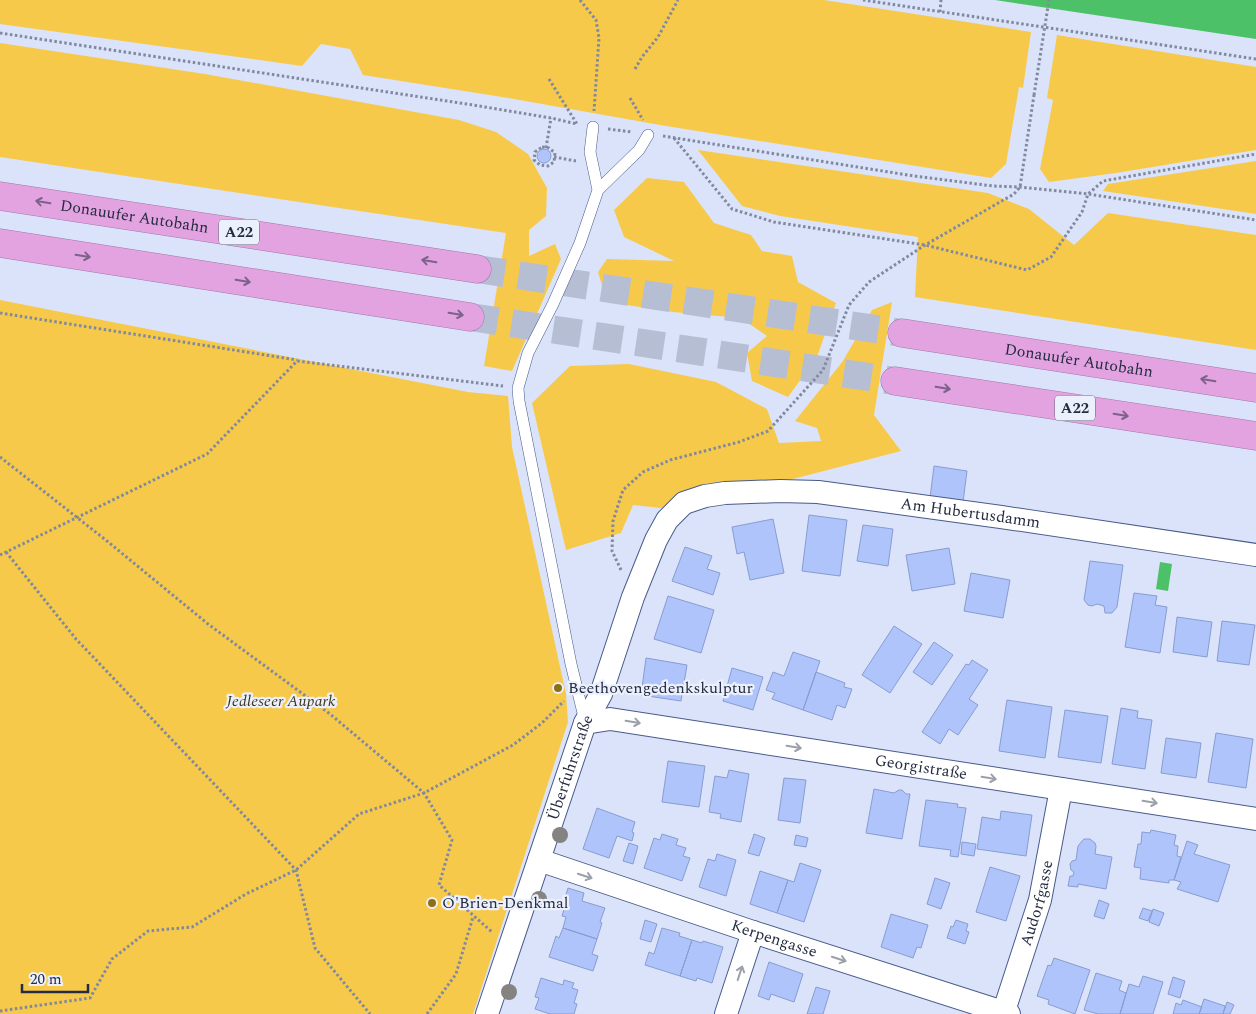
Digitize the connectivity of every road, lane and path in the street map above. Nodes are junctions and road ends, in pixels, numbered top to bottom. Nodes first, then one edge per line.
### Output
1 (580, 0) edge
2 (678, 0) edge
3 (862, 0) edge
4 (942, 0) edge
5 (1049, 0) edge
6 (940, 12) junction
7 (0, 33) edge
8 (1256, 60) edge
9 (635, 69) dead end
10 (549, 78) dead end
11 (630, 98) dead end
12 (551, 118) junction
13 (577, 124) junction
14 (593, 127) junction
15 (648, 135) junction
16 (673, 137) junction
17 (546, 148) junction
18 (1256, 154) edge
19 (1020, 187) junction
20 (598, 190) junction
21 (1088, 194) junction
22 (0, 196) edge
23 (1256, 220) edge
24 (0, 243) edge
25 (925, 245) junction
26 (477, 269) tunnel mouth
27 (0, 313) edge
28 (470, 317) tunnel mouth
29 (902, 333) tunnel mouth
30 (298, 361) junction
31 (894, 381) tunnel mouth
32 (518, 388) junction
33 (1256, 388) edge
34 (1256, 436) edge
35 (0, 457) edge
36 (684, 502) joint
37 (77, 517) junction
38 (6, 552) junction
39 (0, 555) edge
40 (1256, 555) edge
41 (633, 597) junction
42 (577, 688) junction
43 (585, 722) junction
44 (1061, 789) junction
45 (424, 794) junction
46 (1256, 819) edge
47 (539, 860) junction
48 (296, 870) junction
49 (474, 917) junction
50 (753, 932) junction
51 (510, 947) junction
52 (0, 1011) edge
53 (1005, 1013) edge
54 (370, 1014) edge
55 (427, 1014) edge
56 (487, 1014) edge
57 (726, 1014) edge

1 - 14 path
2 - 9 path
3 - 6 path
4 - 6 path
5 - 19 path, bridge
6 - 8 path
7 - 12 path
10 - 13 path
11 - 15 path
12 - 13 path
12 - 17 path
13 - 14 path
14 - 15 path
14 - 20 lane
15 - 16 path
15 - 20 lane
16 - 19 path
16 - 25 path
17 - 17 path
18 - 21 path
19 - 21 path
19 - 25 path
20 - 32 lane
21 - 23 path
21 - 25 path
26 -> 22 highway, Donauufer Autobahn / A22
24 -> 28 highway
25 - 41 path
27 - 30 path
33 -> 29 highway, Donauufer Autobahn
30 - 32 path
30 - 37 path
31 -> 34 highway, A22
32 - 42 lane
35 - 37 path
36 - 40 street, Am Hubertusdamm
36 - 41 street, Überfuhrstraße
37 - 38 path
37 - 45 path
38 - 39 path
38 - 48 path
41 - 43 street, Überfuhrstraße
42 - 43 lane
42 - 45 path
43 -> 44 street, Georgistraße
43 - 47 street, Überfuhrstraße
44 -> 46 street, Georgistraße
44 - 53 street, Audorfgasse
45 - 48 path
45 - 49 path
47 -> 50 street, Kerpengasse
47 - 51 street, Überfuhrstraße
48 - 52 path
48 - 54 path
49 - 51 path
49 - 55 path
50 -> 53 street, Kerpengasse
57 -> 50 street
51 - 56 street, Überfuhrstraße

